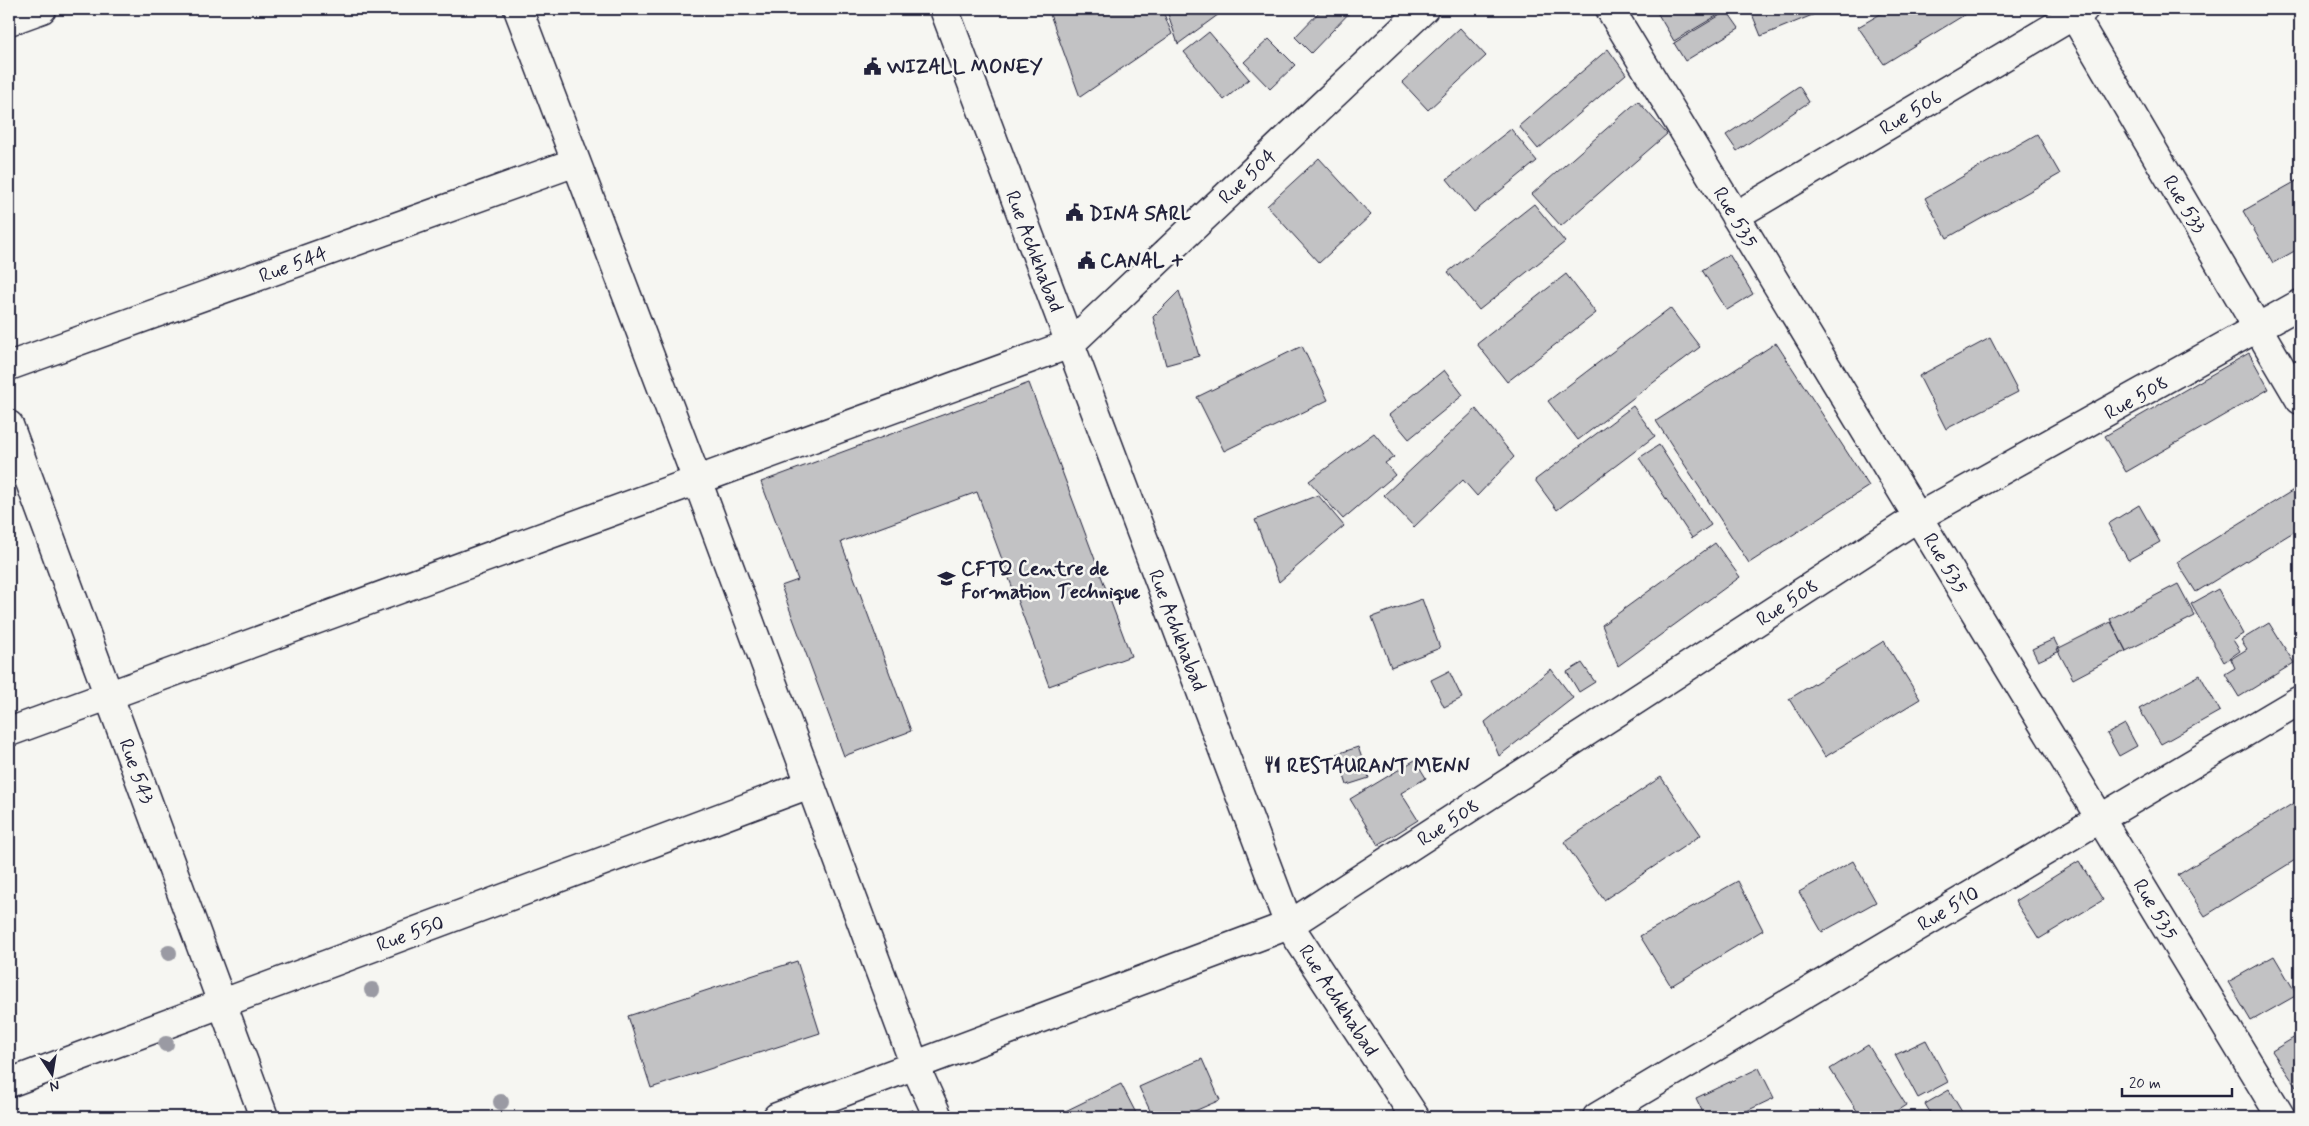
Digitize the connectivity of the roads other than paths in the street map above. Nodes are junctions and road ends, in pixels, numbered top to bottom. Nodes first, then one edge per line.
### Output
1 (42, 9) edge
2 (518, 9) edge
3 (944, 9) edge
4 (1424, 9) edge
5 (1610, 9) edge
6 (2076, 11) edge
7 (9, 21) edge
8 (576, 162) junction
9 (1735, 216) junction
10 (2300, 304) edge
11 (2258, 329) junction
12 (1070, 344) junction
13 (9, 366) edge
14 (2300, 400) edge
15 (9, 425) edge
16 (697, 480) junction
17 (1918, 517) junction
18 (109, 695) junction
19 (2300, 700) edge
20 (9, 732) edge
21 (810, 784) junction
22 (2100, 818) junction
23 (1290, 925) junction
24 (222, 1003) junction
25 (915, 1066) junction
26 (9, 1083) edge
27 (264, 1117) edge
28 (777, 1117) edge
29 (938, 1117) edge
30 (1415, 1117) edge
31 (1597, 1117) edge
32 (2281, 1117) edge

1 - 7 street
2 - 8 street
3 - 12 street, Rue Achkhabad
4 - 12 street, Rue 504
5 - 9 street, Rue 535
6 - 9 street, Rue 506
6 - 11 street, Rue 533
8 - 13 street, Rue 544
8 - 16 street
9 - 17 street, Rue 535
10 - 11 street, Rue 508
11 - 14 street, Rue 533
11 - 17 street, Rue 508
12 - 16 street
12 - 23 street, Rue Achkhabad
15 - 18 street, Rue 543
16 - 18 street
16 - 21 street
17 - 22 street, Rue 535
17 - 23 street, Rue 508
18 - 20 street
18 - 24 street, Rue 543
19 - 22 street, Rue 510
21 - 24 street, Rue 550
21 - 25 street
22 - 31 street, Rue 510
22 - 32 street, Rue 535
23 - 25 street, Rue 508
23 - 30 street, Rue Achkhabad
24 - 26 street, Rue 550
24 - 27 street, Rue 543
25 - 28 street, Rue 508
25 - 29 street

